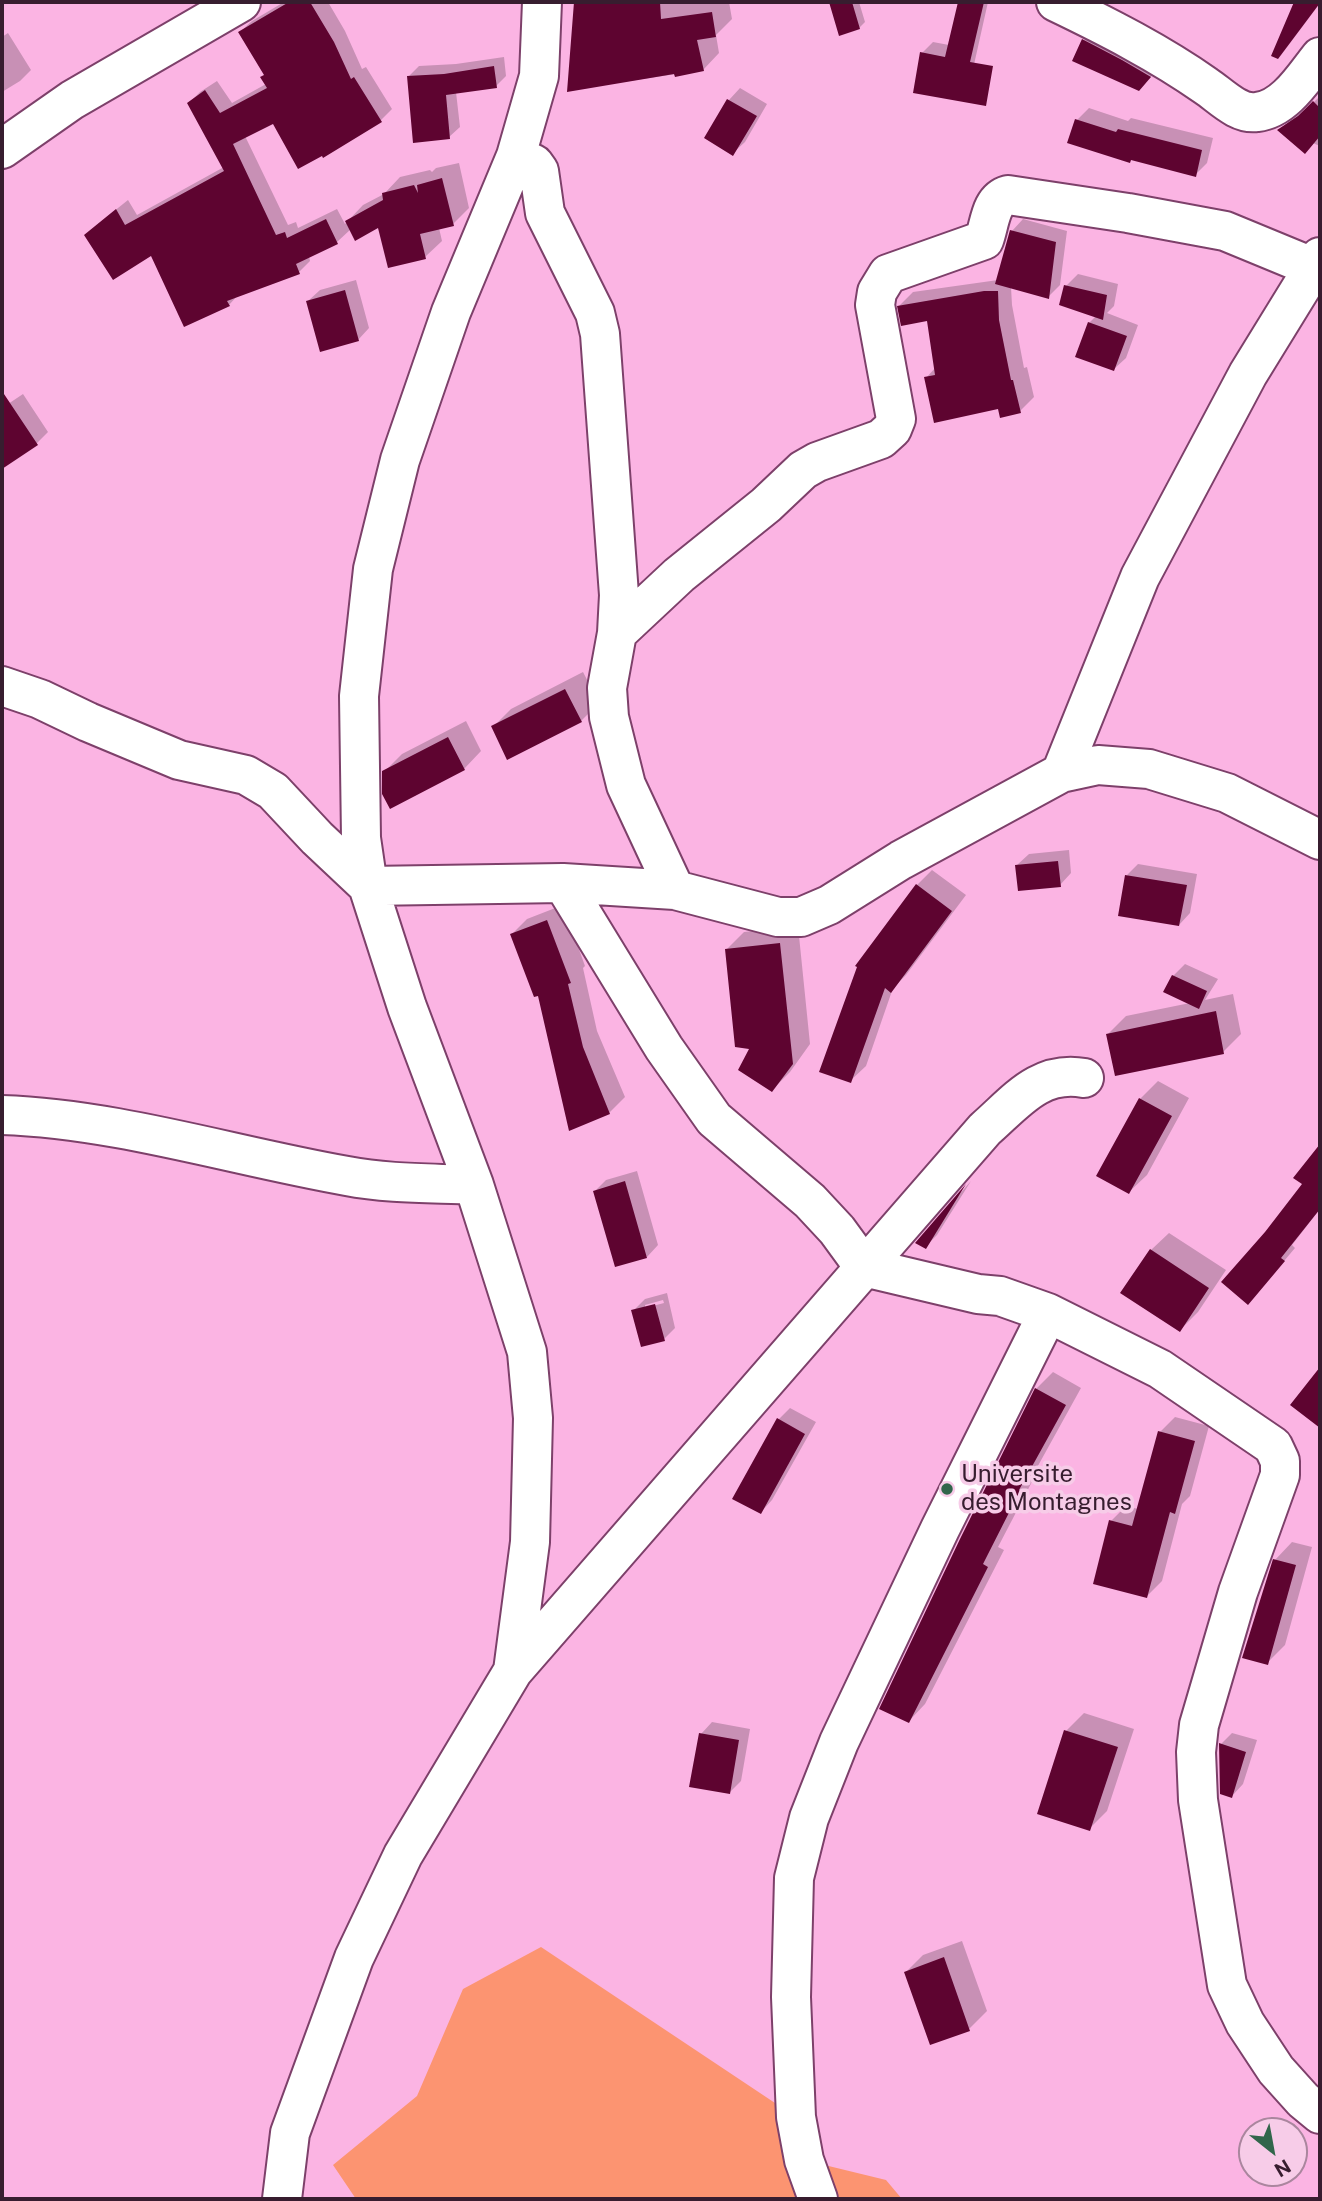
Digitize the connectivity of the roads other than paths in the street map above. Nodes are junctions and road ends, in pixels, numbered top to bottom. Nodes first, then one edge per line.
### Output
1 (241, 2) edge
2 (542, 2) edge
3 (1056, 2) edge
4 (1320, 57) edge
5 (2, 149) edge
6 (516, 156) junction
7 (1318, 260) edge
8 (618, 633) junction
9 (2, 686) edge
10 (1060, 773) junction
11 (1320, 840) edge
12 (563, 883) junction
13 (368, 886) junction
14 (675, 890) junction
15 (1084, 1078) dead end
16 (2, 1115) edge
17 (474, 1185) junction
18 (864, 1266) junction
19 (1048, 1313) junction
20 (513, 1671) junction
21 (1320, 2114) edge
22 (282, 2199) edge
23 (818, 2199) edge

1 - 5 street
2 - 6 street
3 - 4 street
6 - 8 street
6 - 13 street
7 - 8 street
7 - 10 street
8 - 14 street
9 - 13 street
10 - 11 street
10 - 14 street
12 - 13 street
12 - 14 street
12 - 18 street
13 - 17 street
15 - 18 street
16 - 17 street
17 - 20 street
18 - 19 street
18 - 20 street
19 - 21 street
19 - 23 street
20 - 22 street

